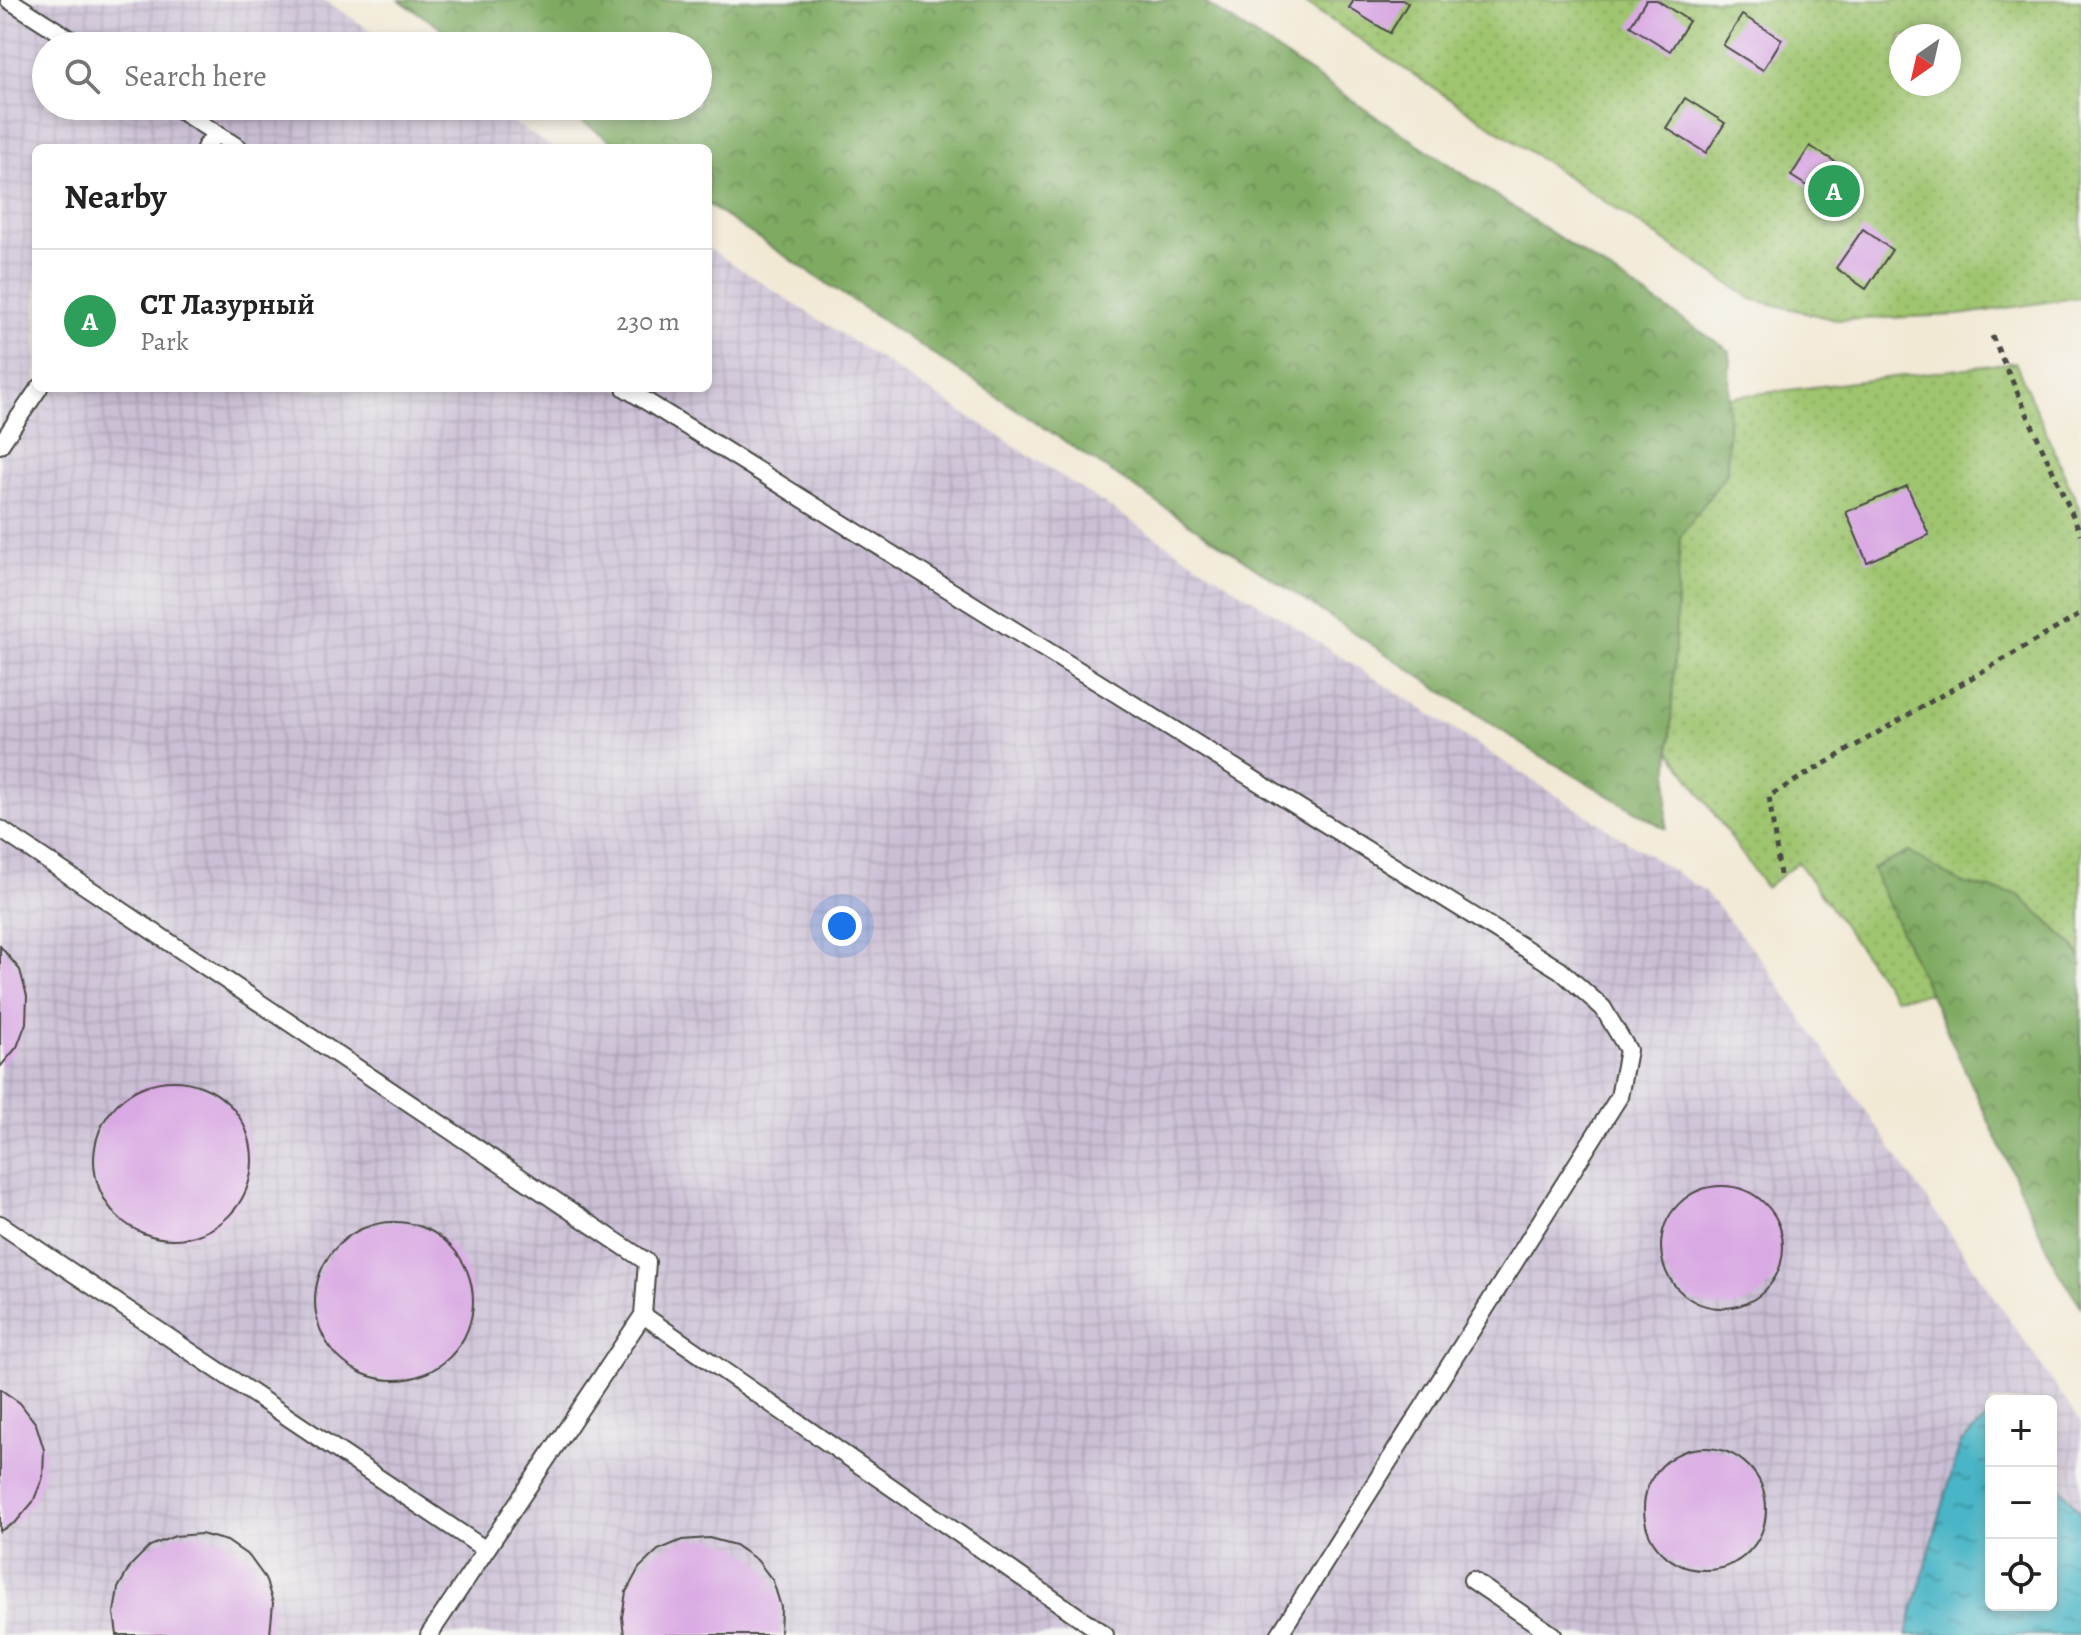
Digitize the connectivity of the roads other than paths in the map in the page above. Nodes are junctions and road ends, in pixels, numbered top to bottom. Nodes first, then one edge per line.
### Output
1 (9, 0) edge
2 (59, 32) edge
3 (195, 120) edge
4 (216, 133) junction
5 (208, 144) edge
6 (233, 144) edge
7 (36, 392) edge
8 (631, 392) edge
9 (0, 445) edge
10 (0, 829) edge
11 (0, 1224) edge
12 (643, 1315) junction
13 (486, 1550) junction
14 (1472, 1580) dead end
15 (429, 1635) edge
16 (1105, 1635) edge
17 (1279, 1635) edge
18 (1553, 1635) edge

1 - 2 lane
3 - 4 lane
4 - 5 lane
4 - 6 lane
7 - 9 lane
8 - 17 lane
10 - 12 lane
11 - 13 lane
12 - 13 lane
12 - 16 lane
13 - 15 lane
14 - 18 lane

